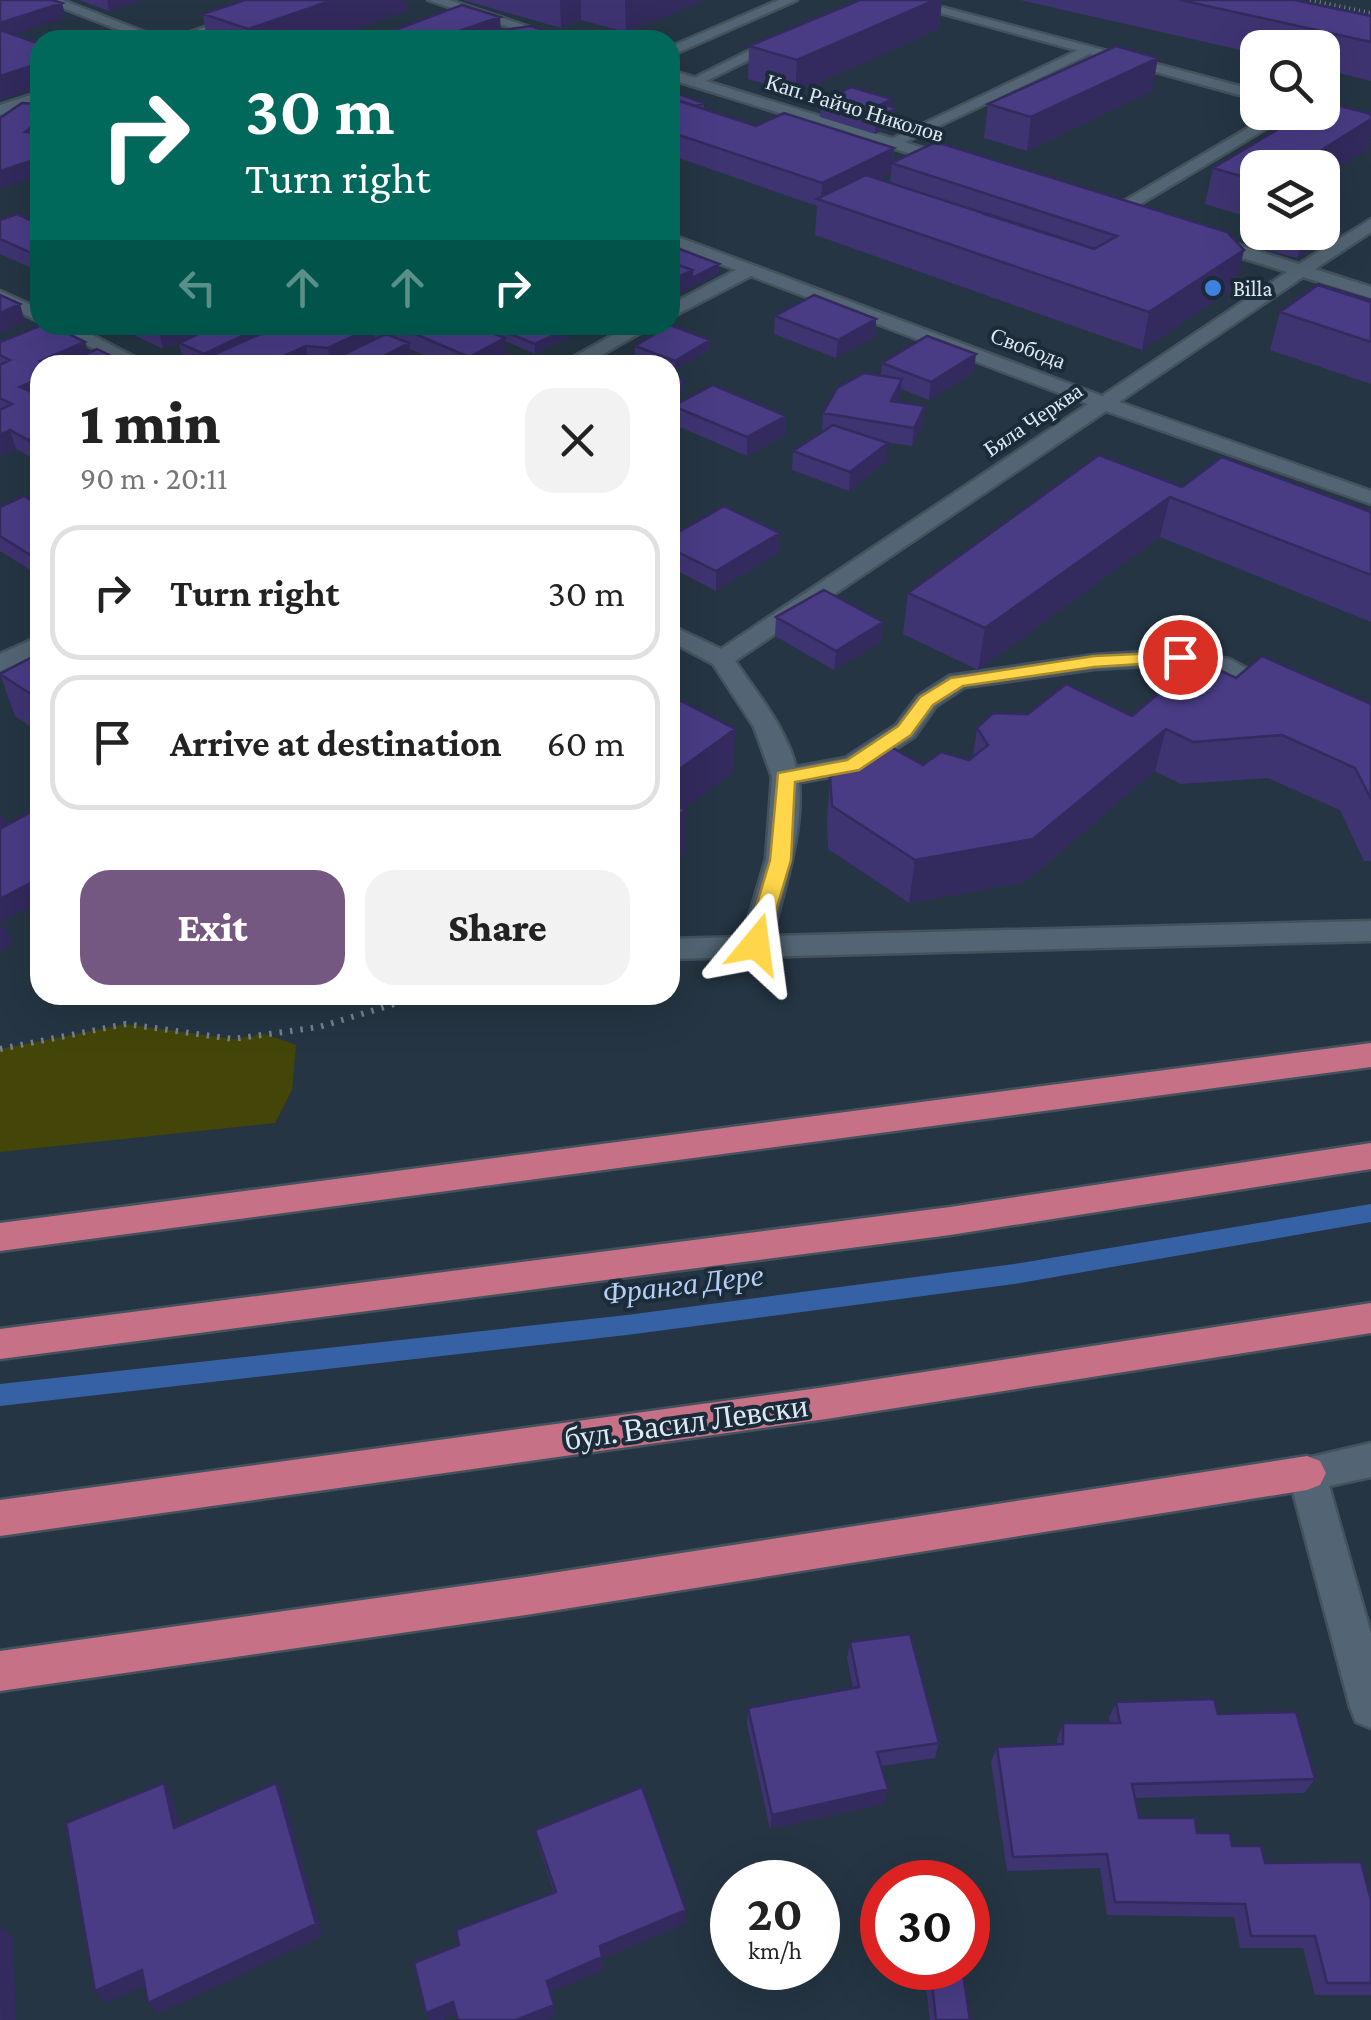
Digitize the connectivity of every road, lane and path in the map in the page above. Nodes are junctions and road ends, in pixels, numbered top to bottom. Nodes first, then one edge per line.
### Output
1 (50, 0) edge
2 (301, 0) edge
3 (436, 0) edge
4 (790, 0) edge
5 (900, 0) edge
6 (1310, 0) edge
7 (1371, 14) edge
8 (131, 30) edge
9 (206, 30) edge
10 (530, 30) edge
11 (798, 33) edge
12 (680, 48) edge
13 (1087, 50) junction
14 (680, 77) edge
15 (693, 82) junction
16 (1240, 91) edge
17 (30, 100) edge
18 (0, 110) edge
19 (30, 113) edge
20 (1256, 130) edge
21 (891, 143) junction
22 (965, 166) edge
23 (1095, 206) edge
24 (1114, 212) junction
25 (1132, 218) edge
26 (1371, 224) edge
27 (1188, 236) edge
28 (680, 243) edge
29 (748, 270) junction
30 (1301, 270) junction
31 (1371, 293) edge
32 (0, 296) edge
33 (680, 307) edge
34 (30, 318) edge
35 (78, 335) edge
36 (626, 335) edge
37 (120, 355) edge
38 (588, 355) edge
39 (1103, 403) junction
40 (1371, 498) edge
41 (680, 637) edge
42 (30, 648) edge
43 (722, 659) junction
44 (0, 664) edge
45 (1304, 703) edge
46 (785, 778) junction
47 (1371, 930) edge
48 (756, 944) junction
49 (680, 948) edge
50 (391, 1005) edge
51 (0, 1049) edge
52 (1371, 1055) edge
53 (1371, 1156) edge
54 (0, 1238) edge
55 (1371, 1318) edge
56 (0, 1344) edge
57 (1371, 1460) edge
58 (1307, 1472) junction
59 (0, 1518) edge
60 (0, 1670) edge
61 (1371, 1707) edge

1 - 8 street
2 - 9 street
3 - 10 street
4 - 12 street
5 - 13 street
6 - 7 path
11 - 15 street
13 - 16 street
13 - 21 street
14 - 15 street, Кап. Райчо Николов
15 - 21 street, Кап. Райчо Николов
17 - 18 street
18 - 19 street
20 - 24 street
21 - 22 street, Кап. Райчо Николов
23 - 24 street
24 - 25 street
26 - 30 street, Бяла Черква
27 - 30 street
28 - 29 street, Свобода
29 - 33 street
29 - 39 street, Свобода
30 - 31 street
30 - 39 street, Бяла Черква
32 - 34 street
35 - 37 street
36 - 38 street
39 - 40 street, Свобода
39 - 43 street, Бяла Черква
41 - 43 street
42 - 44 street
43 - 46 street
45 - 46 street
46 - 48 street
47 - 48 street
48 - 49 street
50 - 51 path
52 - 54 highway
53 - 56 highway
55 - 59 highway, бул. Васил Левски
57 - 58 street
58 - 60 highway
58 - 61 street

